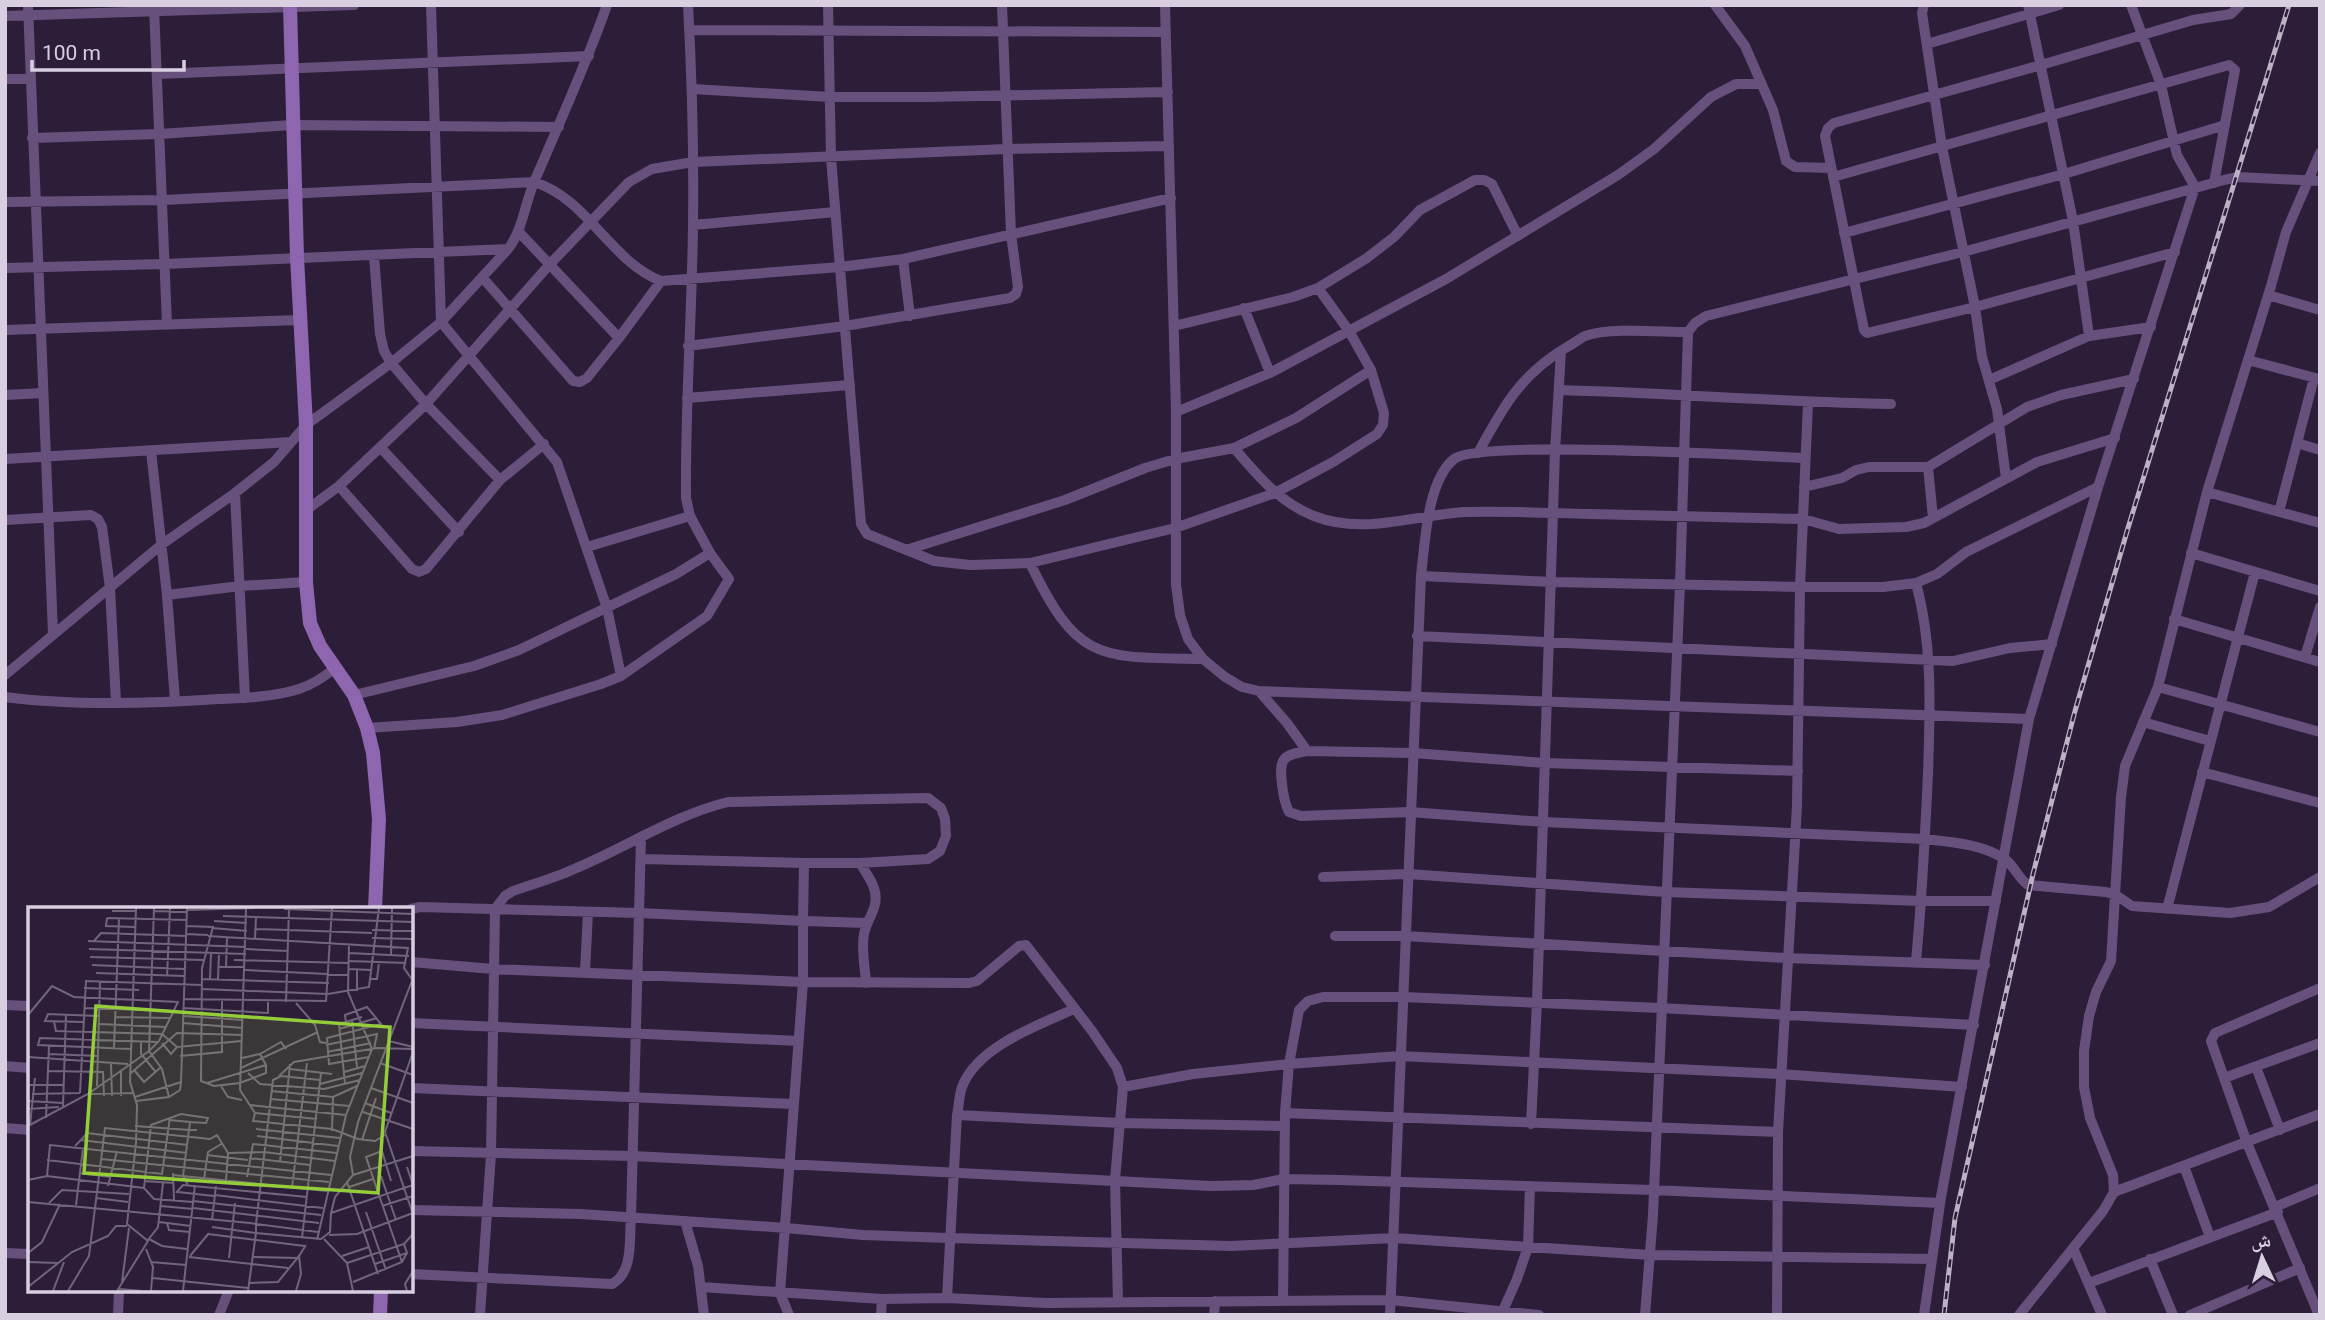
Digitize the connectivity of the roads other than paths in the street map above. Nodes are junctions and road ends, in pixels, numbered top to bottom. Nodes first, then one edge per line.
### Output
1 (354, 5) edge
2 (430, 5) edge
3 (607, 5) edge
4 (688, 5) edge
5 (828, 5) edge
6 (1002, 5) edge
7 (1165, 5) edge
8 (1715, 5) edge
9 (1924, 5) edge
10 (2059, 5) edge
11 (2131, 5) edge
12 (2240, 5) edge
13 (290, 7) edge
14 (154, 8) edge
15 (28, 10) edge
16 (2029, 10) edge
17 (5, 16) edge
18 (690, 30) junction
19 (830, 31) junction
20 (1166, 32) junction
21 (1004, 33) junction
22 (2144, 35) junction
23 (1927, 44) junction
24 (589, 57) junction
25 (433, 64) junction
26 (2041, 65) junction
27 (292, 69) junction
28 (158, 74) junction
29 (5, 79) edge
30 (30, 79) junction
31 (1760, 84) junction
32 (2161, 85) junction
33 (693, 89) junction
34 (1168, 92) junction
35 (1006, 94) junction
36 (1933, 95) junction
37 (830, 97) junction
38 (2052, 116) junction
39 (292, 125) junction
40 (435, 125) junction
41 (2225, 125) junction
42 (559, 127) junction
43 (160, 134) junction
44 (32, 138) junction
45 (2174, 141) junction
46 (1169, 146) junction
47 (1942, 147) junction
48 (1007, 149) junction
49 (2320, 153) edge
50 (831, 158) junction
51 (693, 162) junction
52 (1832, 173) junction
53 (2064, 174) junction
54 (2308, 180) junction
55 (2320, 181) edge
56 (534, 182) junction
57 (2214, 183) junction
58 (2195, 187) junction
59 (436, 188) junction
60 (295, 194) junction
61 (1171, 198) junction
62 (163, 200) junction
63 (35, 201) junction
64 (5, 202) edge
65 (1953, 205) junction
66 (835, 212) junction
67 (2073, 221) junction
68 (590, 222) junction
69 (693, 225) junction
70 (518, 231) junction
71 (1843, 233) junction
72 (1012, 234) junction
73 (1518, 236) junction
74 (508, 249) junction
75 (1963, 252) junction
76 (2175, 252) junction
77 (437, 253) junction
78 (374, 256) junction
79 (297, 257) junction
80 (904, 259) junction
81 (165, 264) junction
82 (550, 264) junction
83 (38, 267) junction
84 (840, 267) junction
85 (5, 268) edge
86 (482, 277) junction
87 (691, 278) junction
88 (2082, 278) junction
89 (1854, 279) junction
90 (661, 281) junction
91 (1318, 288) junction
92 (2268, 295) junction
93 (1975, 307) junction
94 (1244, 308) junction
95 (510, 310) junction
96 (2320, 310) edge
97 (910, 316) junction
98 (300, 320) junction
99 (441, 322) junction
100 (167, 325) junction
101 (845, 326) junction
102 (1174, 326) junction
103 (2151, 327) junction
104 (40, 328) junction
105 (5, 330) edge
106 (1349, 331) junction
107 (1688, 332) junction
108 (2089, 336) junction
109 (619, 338) junction
110 (688, 346) junction
111 (1561, 351) junction
112 (467, 355) junction
113 (2248, 360) junction
114 (391, 363) junction
115 (1371, 370) junction
116 (1270, 373) junction
117 (2134, 379) junction
118 (2317, 379) edge
119 (1989, 380) junction
120 (850, 385) junction
121 (1559, 390) junction
122 (43, 393) junction
123 (1685, 394) junction
124 (5, 395) edge
125 (687, 398) junction
126 (1808, 402) junction
127 (426, 404) junction
128 (1891, 404) dead end
129 (1176, 412) junction
130 (306, 425) junction
131 (1998, 425) junction
132 (2115, 438) junction
133 (291, 442) junction
134 (2297, 443) junction
135 (544, 444) junction
136 (381, 448) junction
137 (1234, 448) junction
138 (2320, 450) edge
139 (151, 451) junction
140 (1555, 451) junction
141 (1685, 452) junction
142 (1478, 453) junction
143 (46, 456) junction
144 (1805, 458) junction
145 (5, 459) edge
146 (1175, 459) junction
147 (1928, 467) junction
148 (2006, 478) junction
149 (500, 480) junction
150 (339, 486) junction
151 (1804, 487) junction
152 (2098, 487) junction
153 (2207, 492) junction
154 (235, 493) junction
155 (1275, 494) junction
156 (305, 512) junction
157 (2279, 512) junction
158 (1554, 513) junction
159 (1429, 514) junction
160 (48, 516) junction
161 (690, 516) junction
162 (1682, 517) junction
163 (1803, 519) junction
164 (1933, 519) junction
165 (5, 520) edge
166 (2320, 523) edge
167 (1175, 527) junction
168 (459, 532) junction
169 (161, 545) junction
170 (587, 547) junction
171 (906, 550) junction
172 (710, 553) junction
173 (2191, 553) junction
174 (1030, 563) junction
175 (2255, 572) junction
176 (1421, 576) junction
177 (306, 582) junction
178 (1552, 582) junction
179 (1916, 583) junction
180 (1680, 584) junction
181 (240, 586) junction
182 (1800, 587) junction
183 (110, 588) junction
184 (2320, 591) edge
185 (167, 595) junction
186 (2320, 607) edge
187 (607, 608) junction
188 (2174, 619) junction
189 (53, 634) junction
190 (1418, 636) junction
191 (2236, 637) junction
192 (1550, 642) junction
193 (2052, 644) junction
194 (1677, 647) junction
195 (1800, 653) junction
196 (2305, 657) junction
197 (1203, 659) junction
198 (1928, 660) junction
199 (2320, 662) edge
200 (335, 668) junction
201 (5, 675) edge
202 (621, 676) junction
203 (2158, 687) junction
204 (1259, 691) junction
205 (354, 695) junction
206 (1415, 696) junction
207 (5, 697) edge
208 (245, 698) junction
209 (175, 701) junction
210 (1548, 701) junction
211 (116, 702) junction
212 (2220, 704) junction
213 (1674, 706) junction
214 (1800, 710) junction
215 (1929, 717) junction
216 (2029, 719) junction
217 (2143, 722) junction
218 (367, 728) junction
219 (2320, 732) edge
220 (2210, 741) junction
221 (1307, 751) junction
222 (1413, 753) junction
223 (1545, 763) junction
224 (1672, 767) junction
225 (1798, 771) junction
226 (2202, 772) junction
227 (2320, 803) edge
228 (1410, 812) junction
229 (1544, 822) junction
230 (1669, 826) junction
231 (1795, 832) junction
232 (641, 837) junction
233 (1925, 839) junction
234 (641, 859) junction
235 (2004, 859) junction
236 (804, 863) junction
237 (860, 863) junction
238 (1408, 874) junction
239 (1323, 877) dead end
240 (2320, 877) edge
241 (1541, 884) junction
242 (1665, 892) junction
243 (2116, 895) junction
244 (1791, 896) junction
245 (1922, 901) junction
246 (1996, 901) junction
247 (375, 907) edge
248 (413, 909) edge
249 (495, 909) junction
250 (2167, 909) junction
251 (588, 912) junction
252 (640, 913) junction
253 (803, 921) junction
254 (867, 923) junction
255 (1335, 936) dead end
256 (1405, 936) junction
257 (1539, 944) junction
258 (1662, 951) junction
259 (1786, 958) junction
260 (1916, 961) junction
261 (413, 962) edge
262 (1985, 965) junction
263 (493, 970) junction
264 (585, 972) junction
265 (639, 974) junction
266 (803, 982) junction
267 (866, 983) junction
268 (2320, 988) edge
269 (1403, 997) junction
270 (1537, 1002) junction
271 (5, 1005) edge
272 (28, 1006) edge
273 (1660, 1008) junction
274 (1074, 1009) junction
275 (1783, 1016) junction
276 (413, 1023) edge
277 (493, 1025) junction
278 (1973, 1025) junction
279 (637, 1034) junction
280 (799, 1041) junction
281 (2320, 1042) edge
282 (1401, 1056) junction
283 (1534, 1062) junction
284 (1289, 1063) junction
285 (5, 1066) edge
286 (2256, 1067) junction
287 (28, 1068) edge
288 (1657, 1068) junction
289 (1780, 1074) junction
290 (2224, 1078) junction
291 (1123, 1087) junction
292 (1962, 1087) junction
293 (413, 1088) edge
294 (492, 1092) junction
295 (635, 1097) junction
296 (794, 1104) junction
297 (1285, 1113) junction
298 (2320, 1114) edge
299 (957, 1115) junction
300 (1398, 1119) junction
301 (1120, 1123) junction
302 (1531, 1124) junction
303 (1284, 1126) junction
304 (5, 1128) edge
305 (1655, 1128) junction
306 (28, 1130) edge
307 (2280, 1130) junction
308 (1777, 1132) junction
309 (2248, 1143) junction
310 (413, 1151) edge
311 (491, 1154) junction
312 (632, 1156) junction
313 (790, 1166) junction
314 (2184, 1166) junction
315 (954, 1173) junction
316 (1284, 1179) junction
317 (1115, 1180) junction
318 (1395, 1182) junction
319 (1530, 1186) junction
320 (2320, 1188) edge
321 (1653, 1190) junction
322 (2114, 1192) junction
323 (1777, 1196) junction
324 (1940, 1203) junction
325 (413, 1210) edge
326 (2276, 1210) junction
327 (488, 1211) junction
328 (631, 1217) junction
329 (685, 1221) junction
330 (786, 1228) junction
331 (2210, 1237) junction
332 (949, 1238) junction
333 (1394, 1238) junction
334 (1116, 1242) junction
335 (1282, 1244) junction
336 (1528, 1247) junction
337 (2073, 1248) junction
338 (5, 1253) edge
339 (28, 1254) edge
340 (1650, 1255) junction
341 (1777, 1256) junction
342 (1932, 1259) junction
343 (2150, 1259) junction
344 (2300, 1268) junction
345 (413, 1274) edge
346 (482, 1279) junction
347 (2089, 1283) junction
348 (701, 1287) junction
349 (119, 1292) edge
350 (228, 1292) edge
351 (382, 1292) edge
352 (780, 1293) junction
353 (947, 1298) junction
354 (882, 1299) junction
355 (1391, 1300) junction
356 (1215, 1301) junction
357 (1283, 1301) junction
358 (1118, 1302) junction
359 (1046, 1303) junction
360 (1501, 1313) edge
361 (118, 1315) edge
362 (219, 1315) edge
363 (380, 1315) edge
364 (480, 1315) edge
365 (704, 1315) edge
366 (789, 1315) edge
367 (881, 1315) edge
368 (1045, 1315) edge
369 (1214, 1315) edge
370 (1390, 1315) edge
371 (1539, 1315) edge
372 (1645, 1315) edge
373 (1777, 1315) edge
374 (1924, 1315) edge
375 (2020, 1315) edge
376 (2102, 1315) edge
377 (2173, 1315) edge
378 (2190, 1315) edge
379 (2319, 1315) edge

1 - 13 street
2 - 25 street
3 - 24 street
4 - 18 street
5 - 19 street
6 - 21 street
7 - 20 street
8 - 31 street
9 - 23 street
10 - 16 street
11 - 22 street
12 - 22 street
13 - 14 street
13 - 27 street
14 - 15 street
14 - 28 street
15 - 17 street
15 - 30 street
16 - 23 street
16 - 26 street
18 - 19 street
18 - 33 street
19 - 21 street
19 - 37 street
20 - 21 street
20 - 34 street
21 - 35 street
22 - 26 street
22 - 32 street
23 - 36 street
24 - 25 street
24 - 42 street
25 - 27 street
25 - 40 street
26 - 36 street
26 - 38 street
27 - 28 street
27 - 39 street
28 - 43 street
29 - 30 street
30 - 44 street
31 - 52 street
31 - 73 street
32 - 38 street
32 - 41 street
32 - 45 street
33 - 37 street
33 - 51 street
34 - 35 street
34 - 46 street
35 - 37 street
35 - 48 street
36 - 47 street
36 - 52 street
37 - 50 street
38 - 47 street
38 - 53 street
39 - 40 street
39 - 43 street
39 - 60 street
40 - 42 street
40 - 59 street
41 - 45 street
41 - 57 street
42 - 56 street
43 - 44 street
43 - 62 street
44 - 63 street
45 - 53 street
45 - 58 street
46 - 48 street
46 - 61 street
47 - 52 street
47 - 65 street
48 - 50 street
48 - 72 street
49 - 54 street
50 - 51 street
50 - 66 street
51 - 68 street
51 - 69 street
52 - 71 street
53 - 65 street
53 - 67 street
54 - 55 street
54 - 57 street
54 - 92 street
56 - 59 street
56 - 68 street
56 - 70 street
57 - 58 street
58 - 67 street
58 - 76 street
59 - 60 street
59 - 77 street
60 - 62 street
60 - 79 street
61 - 72 street
61 - 102 street
62 - 63 street
62 - 81 street
63 - 64 street
63 - 83 street
65 - 71 street
65 - 75 street
66 - 69 street
66 - 84 street
67 - 75 street
67 - 88 street
68 - 82 street
68 - 90 street
69 - 87 street
70 - 74 street
70 - 82 street
71 - 89 street
72 - 80 street
72 - 97 street
73 - 91 street
73 - 106 street
74 - 77 street
74 - 86 street
75 - 89 street
75 - 93 street
76 - 88 street
76 - 103 street
77 - 78 street
77 - 99 street
78 - 79 street
78 - 114 street
79 - 81 street
79 - 98 street
80 - 84 street
80 - 97 street
81 - 83 street
81 - 100 street
82 - 95 street
82 - 109 street
83 - 85 street
83 - 104 street
84 - 87 street
84 - 101 street
86 - 95 street
86 - 99 street
87 - 90 street
87 - 110 street
88 - 93 street
88 - 108 street
89 - 93 street
89 - 107 street
90 - 109 street
91 - 94 street
91 - 106 street
92 - 96 street
92 - 113 street
93 - 119 street
94 - 102 street
94 - 116 street
95 - 109 street
95 - 112 street
97 - 101 street
98 - 100 street
98 - 130 street
99 - 112 street
99 - 114 street
100 - 104 street
101 - 110 street
101 - 120 street
102 - 129 street
103 - 108 street
103 - 117 street
104 - 105 street
104 - 122 street
106 - 115 street
106 - 116 street
107 - 111 street
107 - 123 street
108 - 119 street
110 - 125 street
111 - 121 street
111 - 142 street
112 - 127 street
112 - 135 street
113 - 118 street
113 - 153 street
114 - 127 street
114 - 130 street
115 - 137 street
115 - 155 street
116 - 129 street
117 - 131 street
117 - 132 street
118 - 134 street
119 - 131 street
120 - 125 street
120 - 171 street
121 - 123 street
121 - 140 street
122 - 124 street
122 - 143 street
123 - 126 street
123 - 141 street
125 - 161 street
126 - 128 street
126 - 144 street
127 - 136 street
127 - 149 street
129 - 146 street
130 - 133 street
130 - 156 street
131 - 147 street
131 - 148 street
132 - 148 street
132 - 152 street
133 - 139 street
133 - 154 street
134 - 138 street
134 - 157 street
135 - 149 street
135 - 170 street
136 - 150 street
136 - 168 street
137 - 146 street
137 - 155 street
139 - 143 street
139 - 169 street
140 - 141 street
140 - 142 street
140 - 158 street
141 - 144 street
141 - 162 street
142 - 159 street
143 - 145 street
143 - 160 street
144 - 151 street
146 - 167 street
146 - 171 street
147 - 151 street
147 - 164 street
148 - 164 street
149 - 168 street
150 - 156 street
150 - 168 street
151 - 163 street
152 - 179 street
152 - 193 street
153 - 157 street
153 - 173 street
154 - 169 street
154 - 181 street
155 - 159 street
155 - 167 street
156 - 177 street
157 - 166 street
158 - 159 street
158 - 162 street
158 - 178 street
159 - 176 street
160 - 165 street
160 - 183 street
160 - 189 street
161 - 170 street
161 - 172 street
162 - 163 street
162 - 180 street
163 - 164 street
163 - 182 street
167 - 174 street
167 - 197 street
169 - 183 street
169 - 185 street
170 - 187 street
171 - 174 street
172 - 187 street
172 - 202 street
173 - 175 street
173 - 188 street
174 - 197 street
175 - 184 street
175 - 191 street
176 - 178 street
176 - 190 street
177 - 181 street
177 - 200 street
178 - 180 street
178 - 192 street
179 - 182 street
179 - 198 street
180 - 182 street
180 - 194 street
181 - 185 street
181 - 208 street
182 - 195 street
183 - 189 street
183 - 211 street
185 - 209 street
186 - 196 street
187 - 202 street
187 - 205 street
188 - 191 street
188 - 203 street
189 - 201 street
190 - 192 street
190 - 206 street
191 - 196 street
191 - 212 street
192 - 194 street
192 - 210 street
193 - 198 street
193 - 216 street
194 - 195 street
194 - 213 street
195 - 198 street
195 - 214 street
196 - 199 street
197 - 204 street
198 - 215 street
200 - 205 street
200 - 208 street
202 - 218 street
203 - 212 street
203 - 217 street
204 - 206 street
204 - 221 street
205 - 218 street
206 - 210 street
206 - 222 street
207 - 211 street
208 - 209 street
209 - 211 street
210 - 213 street
210 - 223 street
212 - 219 street
212 - 220 street
213 - 214 street
213 - 224 street
214 - 215 street
214 - 225 street
215 - 216 street
215 - 233 street
216 - 235 street
217 - 220 street
217 - 243 street
218 - 247 street
220 - 226 street
221 - 222 street
221 - 228 street
222 - 223 street
222 - 228 street
223 - 224 street
223 - 229 street
224 - 225 street
224 - 230 street
225 - 231 street
226 - 227 street
226 - 250 street
228 - 229 street
228 - 238 street
229 - 230 street
229 - 241 street
230 - 231 street
230 - 242 street
231 - 233 street
231 - 244 street
232 - 234 street
232 - 237 street
232 - 249 street
233 - 235 street
233 - 245 street
234 - 236 street
234 - 252 street
235 - 243 street
235 - 246 street
236 - 237 street
236 - 253 street
237 - 254 street
238 - 239 street
238 - 241 street
238 - 256 street
240 - 250 street
241 - 242 street
241 - 257 street
242 - 244 street
242 - 258 street
243 - 250 street
243 - 322 street
244 - 245 street
244 - 259 street
245 - 246 street
245 - 260 street
246 - 262 street
248 - 249 street
249 - 251 street
249 - 263 street
251 - 252 street
251 - 264 street
252 - 253 street
252 - 265 street
253 - 254 street
253 - 266 street
254 - 267 street
255 - 256 street
256 - 257 street
256 - 269 street
257 - 258 street
257 - 270 street
258 - 259 street
258 - 273 street
259 - 260 street
259 - 275 street
260 - 262 street
261 - 263 street
262 - 278 street
263 - 264 street
263 - 277 street
264 - 265 street
265 - 266 street
265 - 279 street
266 - 267 street
266 - 280 street
267 - 274 street
268 - 290 street
269 - 270 street
269 - 282 street
269 - 284 street
270 - 273 street
270 - 283 street
271 - 272 street
273 - 275 street
273 - 288 street
274 - 291 street
274 - 299 street
275 - 278 street
275 - 289 street
276 - 277 street
277 - 279 street
277 - 294 street
278 - 292 street
279 - 280 street
279 - 295 street
280 - 296 street
281 - 286 street
282 - 283 street
282 - 284 street
282 - 300 street
283 - 288 street
283 - 302 street
284 - 291 street
284 - 297 street
285 - 287 street
286 - 290 street
286 - 307 street
288 - 289 street
288 - 305 street
289 - 292 street
289 - 308 street
290 - 309 street
291 - 301 street
292 - 324 street
293 - 294 street
294 - 295 street
294 - 311 street
295 - 296 street
295 - 312 street
296 - 313 street
297 - 300 street
297 - 303 street
298 - 307 street
299 - 301 street
299 - 315 street
300 - 302 street
300 - 318 street
301 - 303 street
301 - 317 street
302 - 305 street
303 - 316 street
304 - 306 street
305 - 308 street
305 - 321 street
307 - 309 street
308 - 323 street
309 - 314 street
309 - 326 street
310 - 311 street
311 - 312 street
311 - 327 street
312 - 313 street
312 - 328 street
313 - 315 street
313 - 330 street
314 - 322 street
314 - 331 street
315 - 317 street
315 - 332 street
316 - 317 street
316 - 318 street
316 - 335 street
317 - 334 street
318 - 319 street
318 - 333 street
319 - 321 street
319 - 336 street
320 - 326 street
321 - 323 street
321 - 340 street
322 - 337 street
323 - 324 street
323 - 341 street
324 - 342 street
325 - 327 street
326 - 331 street
326 - 344 street
327 - 328 street
327 - 346 street
328 - 329 street
328 - 346 street
329 - 330 street
329 - 348 street
330 - 332 street
330 - 352 street
331 - 343 street
332 - 334 street
332 - 353 street
333 - 335 street
333 - 336 street
333 - 355 street
334 - 335 street
334 - 358 street
335 - 357 street
336 - 340 street
336 - 360 street
337 - 347 street
337 - 375 street
338 - 339 street
340 - 341 street
340 - 372 street
341 - 342 street
341 - 373 street
342 - 374 street
343 - 347 street
343 - 377 street
344 - 378 street
344 - 379 street
345 - 346 street
346 - 364 street
347 - 376 street
348 - 352 street
348 - 365 street
349 - 361 street
350 - 362 street
351 - 363 street
352 - 354 street
352 - 366 street
353 - 354 street
353 - 359 street
354 - 367 street
355 - 357 street
355 - 360 street
355 - 370 street
356 - 357 street
356 - 358 street
356 - 369 street
358 - 359 street
359 - 368 street
360 - 371 street

